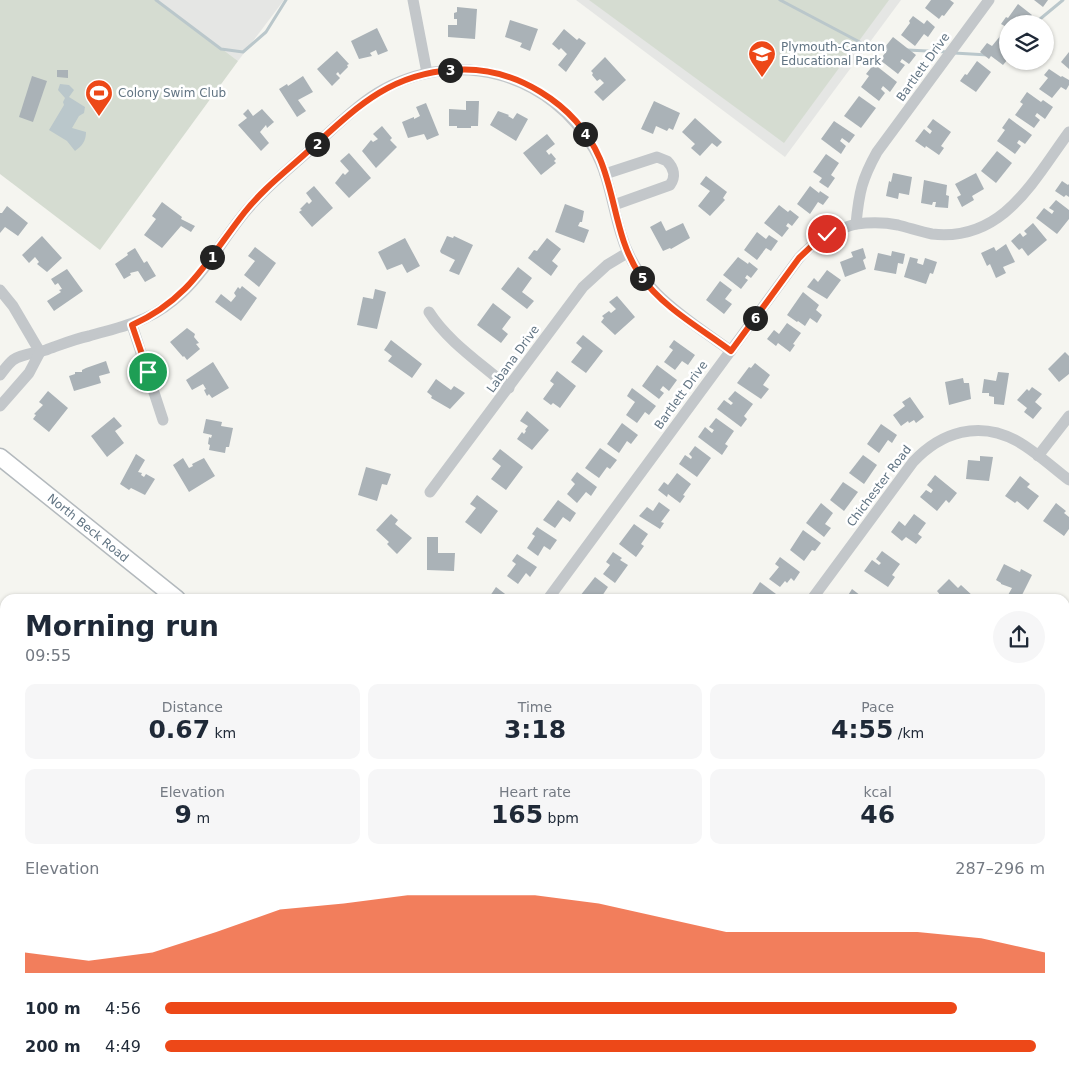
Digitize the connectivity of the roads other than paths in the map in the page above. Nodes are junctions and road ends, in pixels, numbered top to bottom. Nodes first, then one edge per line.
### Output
1 (413, 0) edge
2 (989, 0) edge
3 (427, 73) junction
4 (1069, 132) edge
5 (605, 174) junction
6 (614, 205) junction
7 (856, 224) junction
8 (627, 253) junction
9 (0, 290) edge
10 (429, 312) dead end
11 (132, 325) junction
12 (731, 351) junction
13 (40, 352) junction
14 (0, 375) edge
15 (509, 388) junction
16 (0, 406) edge
17 (1069, 416) edge
18 (163, 420) dead end
19 (1038, 456) junction
20 (0, 457) edge
21 (1069, 480) edge
22 (430, 492) dead end
23 (171, 594) edge
24 (552, 594) edge
25 (816, 594) edge

1 - 3 street
2 - 7 street, Bartlett Drive
3 - 5 street
3 - 11 street
4 - 7 street
5 - 6 street
5 - 6 street
6 - 8 street
7 - 12 street, Bartlett Drive
8 - 12 street
8 - 15 street, Labana Drive
9 - 13 street
10 - 15 street
11 - 13 street
11 - 18 street
12 - 24 street, Bartlett Drive
13 - 14 street
13 - 16 street
15 - 22 street, Labana Drive
17 - 19 street
19 - 21 street, Chichester Road
19 - 25 street, Chichester Road
20 - 23 main road, North Beck Road

